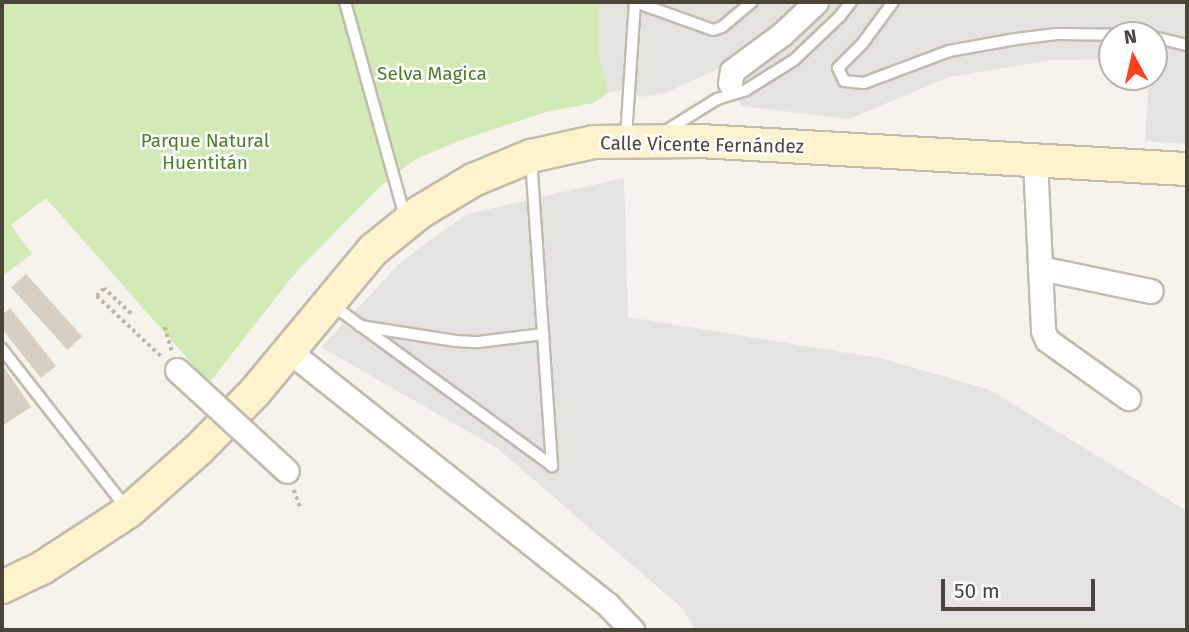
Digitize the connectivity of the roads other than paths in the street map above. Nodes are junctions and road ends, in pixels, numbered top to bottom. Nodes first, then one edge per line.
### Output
1 (345, 2) edge
2 (635, 2) edge
3 (752, 2) edge
4 (816, 2) edge
5 (825, 2) edge
6 (851, 2) edge
7 (893, 2) edge
8 (1098, 35) edge
9 (1168, 40) edge
10 (1187, 45) edge
11 (723, 91) junction
12 (638, 140) junction
13 (531, 156) junction
14 (1035, 160) junction
15 (1187, 169) edge
16 (406, 223) junction
17 (1040, 268) junction
18 (1151, 291) dead end
19 (329, 302) junction
20 (358, 326) junction
21 (544, 334) junction
22 (2, 349) edge
23 (289, 351) junction
24 (177, 370) road end
25 (1128, 398) dead end
26 (287, 471) dead end
27 (129, 511) junction
28 (2, 587) edge
29 (632, 630) edge

1 - 16 lane
2 - 3 lane
2 - 12 lane
4 - 11 street
5 - 11 lane
6 - 11 lane
7 - 8 lane
9 - 10 lane
11 - 12 lane
12 - 13 street, Calle Vicente Fernández
12 - 14 street, Calle Vicente Fernández
13 - 16 street, Calle Vicente Fernández
13 - 21 lane
14 - 15 street, Calle Vicente Fernández
14 - 17 street
16 - 19 street, Calle Vicente Fernández
17 - 18 street
17 - 25 street
19 - 20 lane
19 - 23 street, Calle Vicente Fernández
20 - 21 lane
20 - 21 lane
22 - 27 lane
23 - 27 street, Calle Vicente Fernández
23 - 29 street
24 - 26 street, bridge
27 - 28 street, Calle Vicente Fernández

